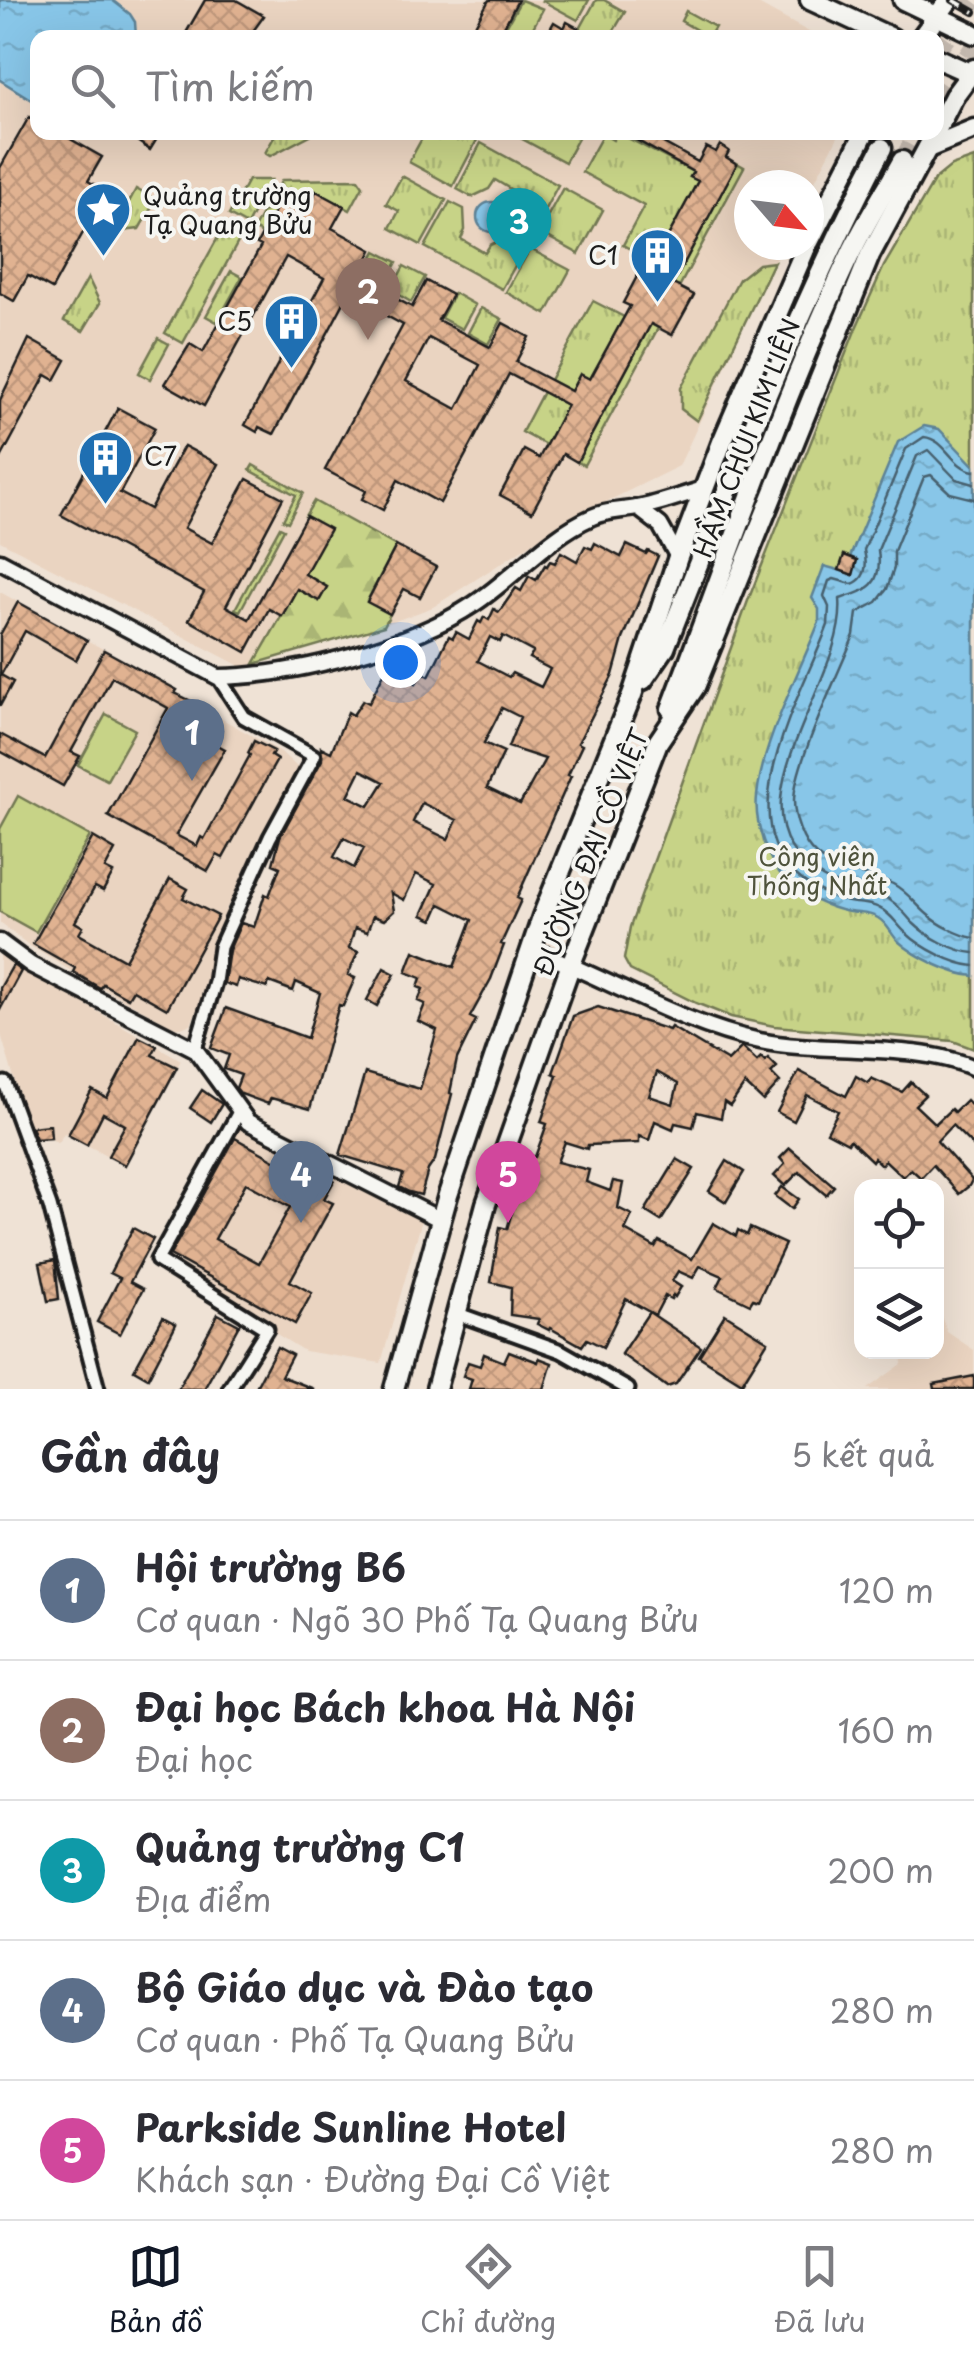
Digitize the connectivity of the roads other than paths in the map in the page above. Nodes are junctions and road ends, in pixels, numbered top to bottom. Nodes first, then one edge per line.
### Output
1 (810, 0) edge
2 (903, 0) edge
3 (943, 8) edge
4 (834, 13) junction
5 (850, 30) edge
6 (873, 30) edge
7 (926, 30) edge
8 (974, 34) edge
9 (944, 61) edge
10 (973, 72) edge
11 (944, 116) edge
12 (974, 128) edge
13 (944, 135) edge
14 (861, 140) edge
15 (931, 140) edge
16 (882, 148) tunnel mouth
17 (902, 161) tunnel mouth
18 (824, 212) edge
19 (800, 260) edge
20 (704, 490) junction
21 (638, 508) junction
22 (678, 557) junction
23 (0, 560) edge
24 (218, 677) junction
25 (632, 694) junction
26 (658, 742) junction
27 (0, 942) edge
28 (532, 948) junction
29 (571, 964) junction
30 (195, 1050) junction
31 (974, 1068) edge
32 (6, 1083) dead end
33 (239, 1112) junction
34 (441, 1220) junction
35 (458, 1314) junction
36 (98, 1389) edge
37 (229, 1389) edge
38 (394, 1389) edge
39 (436, 1389) edge
40 (628, 1389) edge

1 - 4 main road
2 - 3 main road
3 - 7 main road
3 - 8 main road
4 - 5 main road
4 - 6 main road
9 - 10 main road
10 - 11 main road, ĐƯỜNG ĐẠI CỒ VIỆT
12 - 13 main road
14 - 18 main road, ĐƯỜNG ĐẠI CỒ VIỆT
15 - 26 main road, ĐƯỜNG ĐẠI CỒ VIỆT
16 - 25 main road, HẦM CHUI KIM LIÊN
17 - 26 main road, HẦM CHUI KIM LIÊN
19 - 20 main road, ĐƯỜNG ĐẠI CỒ VIỆT
20 - 21 street
20 - 22 main road, ĐƯỜNG ĐẠI CỒ VIỆT
21 - 22 street
21 - 24 street
22 - 25 main road, ĐƯỜNG ĐẠI CỒ VIỆT
23 - 24 street
24 - 30 street
25 - 28 main road, ĐƯỜNG ĐẠI CỒ VIỆT
26 - 29 main road, ĐƯỜNG ĐẠI CỒ VIỆT
27 - 30 street
28 - 29 street
28 - 34 main road, ĐƯỜNG ĐẠI CỒ VIỆT
29 - 31 street
29 - 35 main road, ĐƯỜNG ĐẠI CỒ VIỆT
30 - 33 street
32 - 36 street
33 - 34 street
33 - 37 street
34 - 38 main road, ĐƯỜNG ĐẠI CỒ VIỆT
35 - 39 main road, ĐƯỜNG ĐẠI CỒ VIỆT
35 - 40 street

